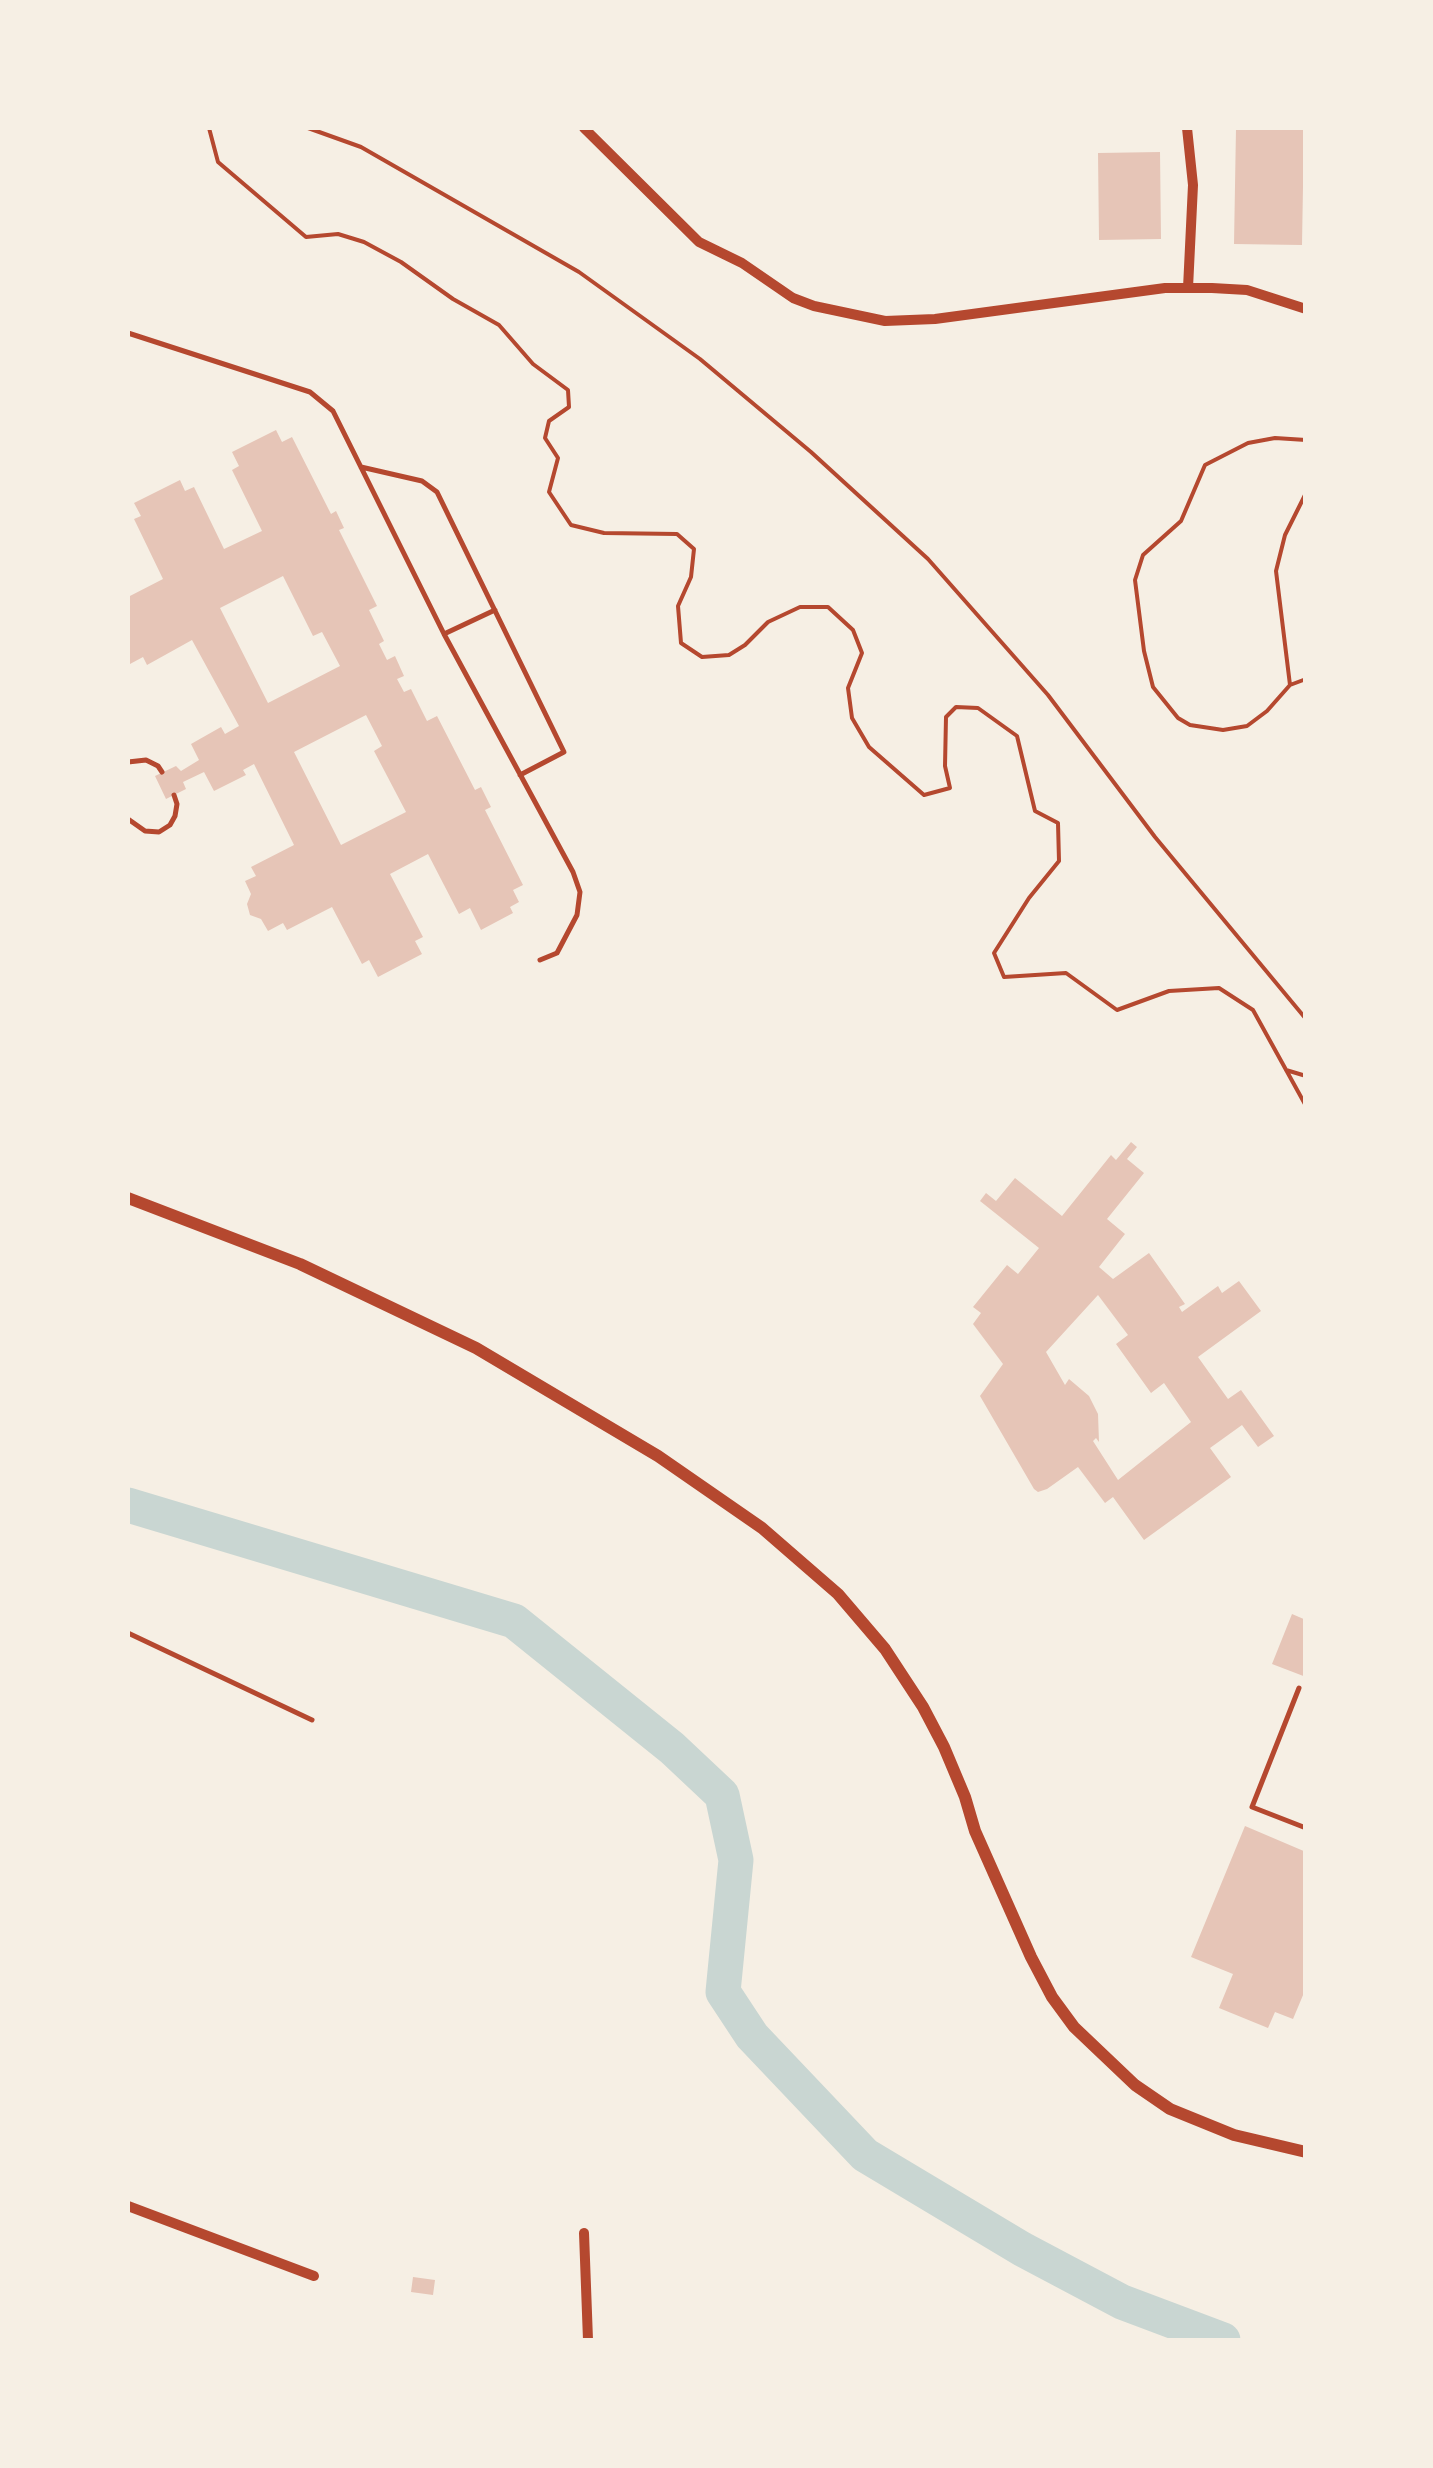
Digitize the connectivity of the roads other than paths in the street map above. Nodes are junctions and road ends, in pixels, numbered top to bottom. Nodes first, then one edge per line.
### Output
1 (584, 128) edge
2 (1187, 128) edge
3 (1188, 288) junction
4 (1306, 309) edge
5 (128, 333) edge
6 (361, 466) junction
7 (495, 610) junction
8 (444, 634) junction
9 (128, 762) edge
10 (162, 772) dead end
11 (520, 775) junction
12 (174, 795) dead end
13 (128, 819) edge
14 (540, 960) dead end
15 (128, 1198) edge
16 (128, 1633) edge
17 (1299, 1688) dead end
18 (312, 1720) dead end
19 (1306, 1828) edge
20 (1306, 2152) edge
21 (128, 2206) edge
22 (584, 2234) dead end
23 (314, 2276) dead end
24 (588, 2340) edge

1 - 3 street
2 - 3 street
3 - 4 street
5 - 6 lane
6 - 7 lane
6 - 8 lane
7 - 8 lane
7 - 11 lane
8 - 11 lane
9 - 10 lane
11 - 14 lane
12 - 13 lane
15 - 20 street
16 - 18 lane
17 - 19 lane
21 - 23 street
22 - 24 street

